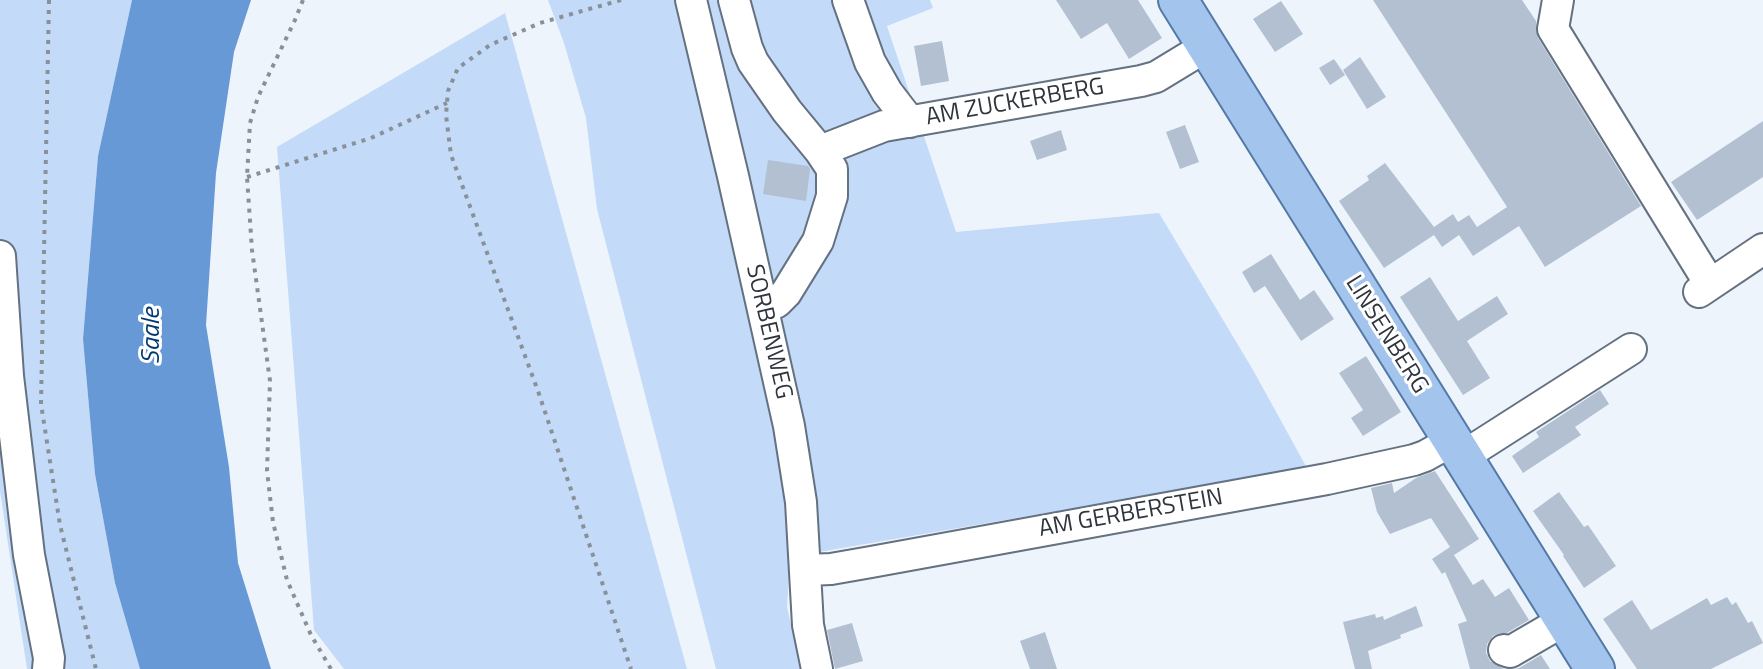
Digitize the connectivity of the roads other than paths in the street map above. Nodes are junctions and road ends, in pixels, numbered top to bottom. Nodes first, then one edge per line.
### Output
1 (691, 0) edge
2 (734, 0) edge
3 (848, 0) edge
4 (1178, 0) edge
5 (1558, 0) edge
6 (1207, 46) junction
7 (910, 122) junction
8 (820, 151) junction
9 (1763, 249) edge
10 (0, 256) edge
11 (763, 309) junction
12 (1631, 349) dead end
13 (1457, 449) junction
14 (806, 570) junction
15 (1565, 620) junction
16 (1504, 650) dead end
17 (48, 669) edge
18 (817, 669) edge
19 (1595, 669) edge

1 - 11 street, SORBENWEG
2 - 8 street
3 - 7 street
4 - 6 main road, LINSENBERG
5 - 9 street
6 - 7 street, AM ZUCKERBERG
6 - 13 main road, LINSENBERG
7 - 8 street, AM ZUCKERBERG
8 - 11 street
10 - 17 street
11 - 14 street, SORBENWEG
12 - 13 street, AM GERBERSTEIN
13 - 14 street, AM GERBERSTEIN
13 - 15 main road, LINSENBERG
14 - 18 street, SORBENWEG
15 - 16 street
15 - 19 main road, LINSENBERG

